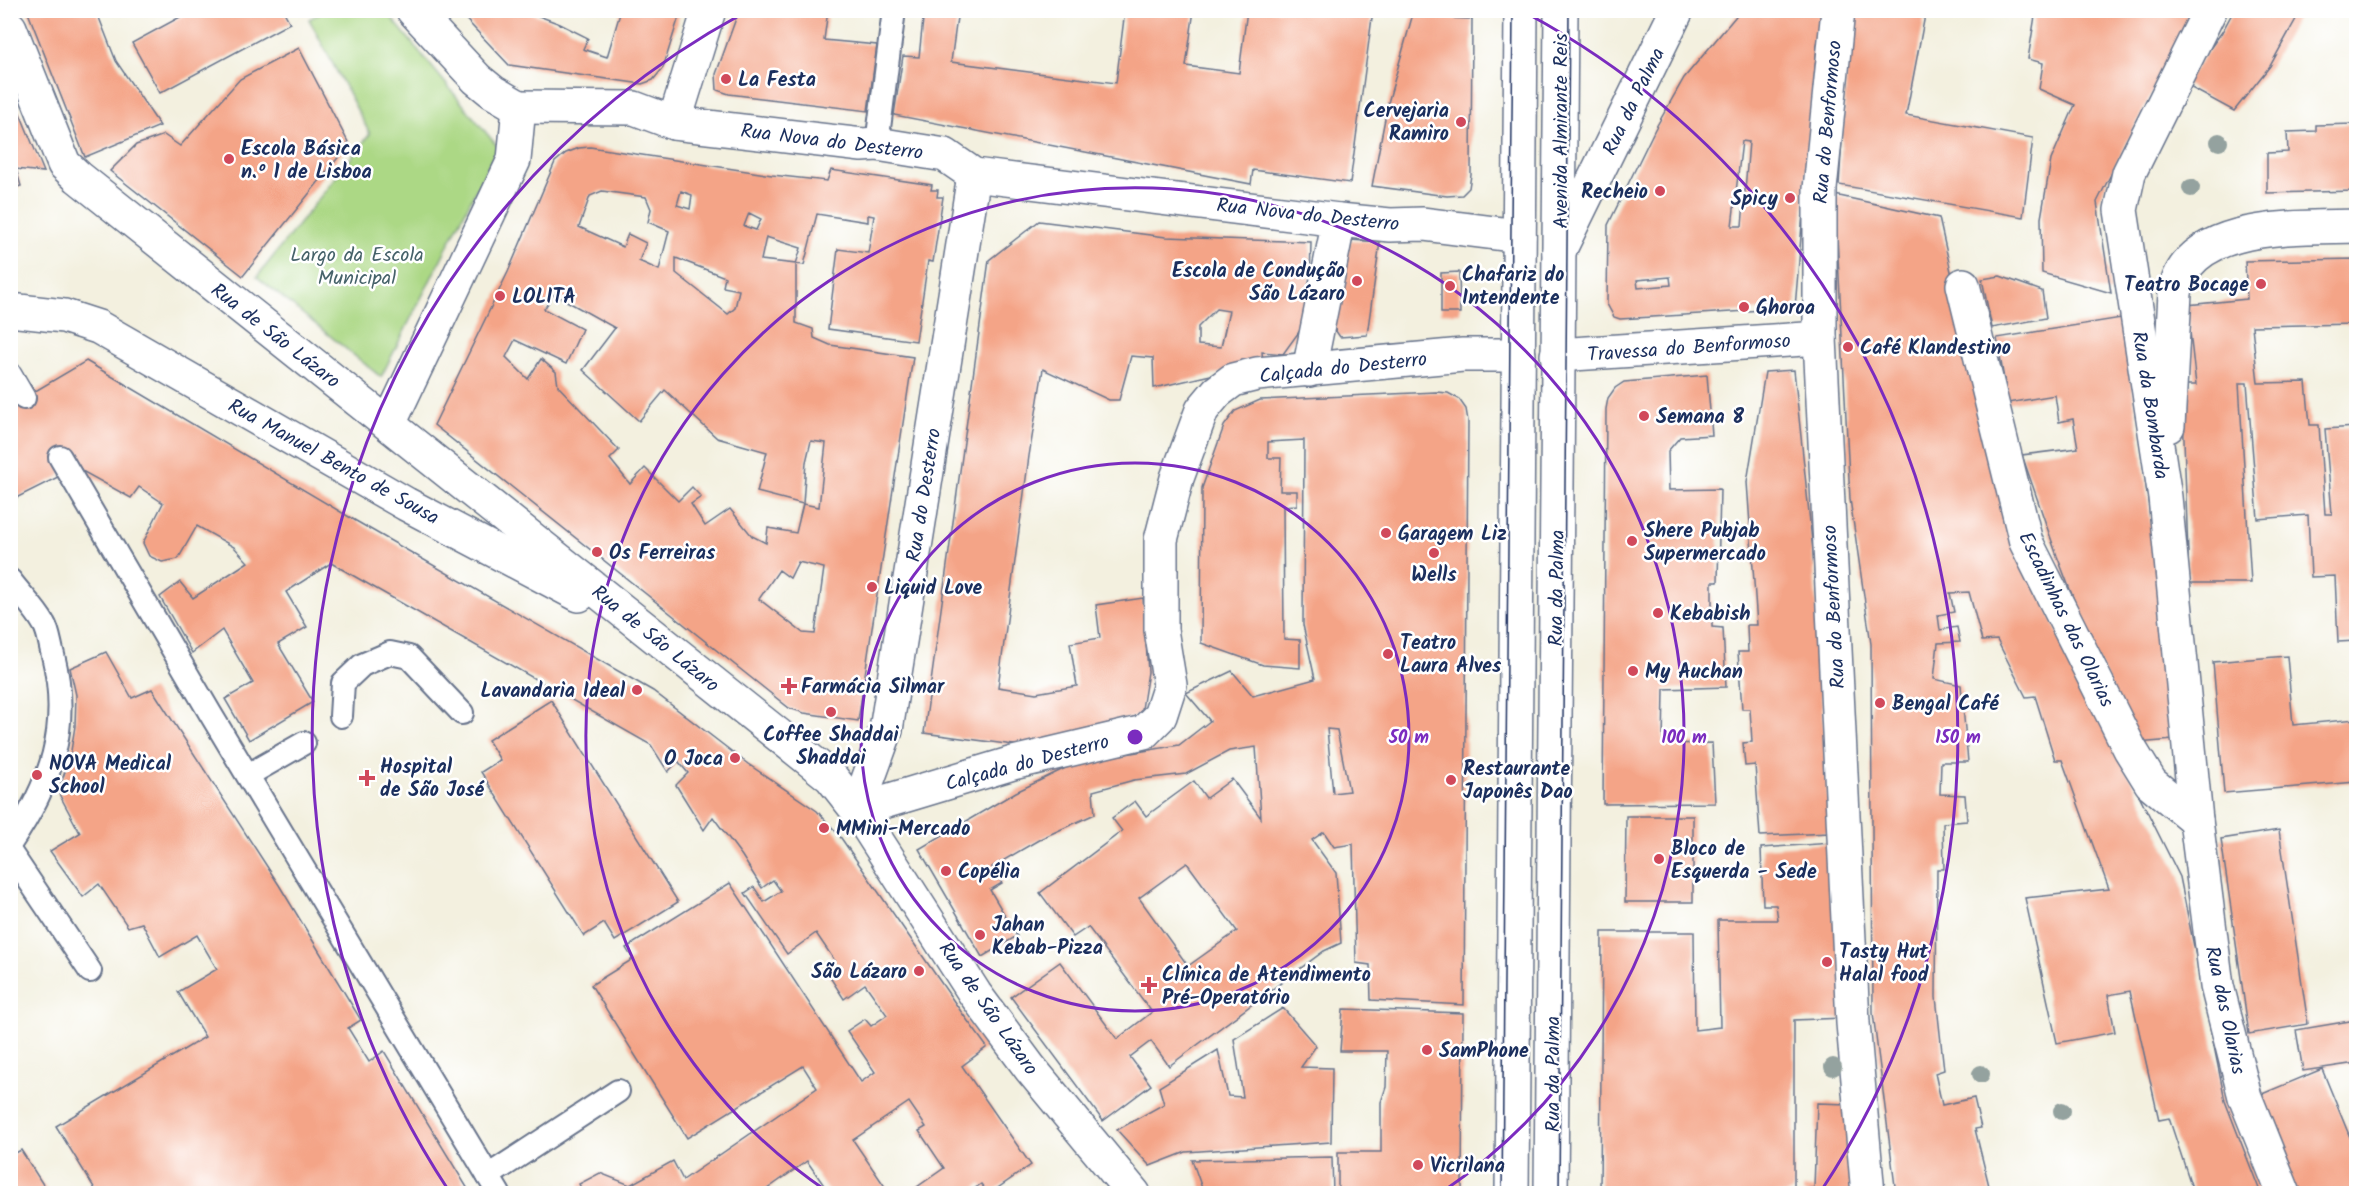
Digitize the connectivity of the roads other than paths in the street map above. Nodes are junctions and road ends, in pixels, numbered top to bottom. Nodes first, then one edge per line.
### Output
1 (413, 10) edge
2 (709, 10) edge
3 (894, 10) edge
4 (1521, 10) edge
5 (1561, 10) edge
6 (1677, 10) edge
7 (2210, 10) edge
8 (1837, 16) edge
9 (10, 28) edge
10 (519, 107) junction
11 (674, 123) junction
12 (877, 144) junction
13 (974, 175) junction
14 (1339, 220) junction
15 (2356, 226) edge
16 (1520, 236) junction
17 (1559, 251) junction
18 (1963, 285) dead end
19 (10, 310) edge
20 (1820, 338) junction
21 (1519, 355) junction
22 (1557, 355) junction
23 (1309, 370) junction
24 (10, 374) edge
25 (24, 398) dead end
26 (388, 424) junction
27 (60, 457) dead end
28 (2165, 497) junction
29 (10, 580) edge
30 (651, 634) junction
31 (462, 713) dead end
32 (340, 716) dead end
33 (304, 743) dead end
34 (248, 775) junction
35 (857, 810) junction
36 (2196, 820) junction
37 (10, 844) edge
38 (10, 852) edge
39 (90, 971) dead end
40 (618, 1091) dead end
41 (494, 1185) edge
42 (1128, 1192) edge
43 (1512, 1194) edge
44 (1551, 1194) edge
45 (1868, 1194) edge
46 (2284, 1194) edge

1 - 10 street
2 - 11 street
3 - 12 lane
4 - 16 street, Avenida Almirante Reis
5 - 17 street, Avenida Almirante Reis
6 - 17 street, Rua da Palma
7 - 28 street, Rua da Bombarda
8 - 20 street, Rua do Benformoso
9 - 26 street, Rua de São Lázaro
10 - 11 street, Rua Nova do Desterro
10 - 26 street
11 - 12 street, Rua Nova do Desterro
12 - 13 street, Rua Nova do Desterro
13 - 14 street, Rua Nova do Desterro
13 - 35 street, Rua do Desterro
14 - 16 street, Rua Nova do Desterro
14 - 23 street
15 - 28 street
16 - 21 street, Rua da Palma
17 - 22 street, Rua da Palma
18 - 36 street, Escadinhas das Olarias
19 - 30 street, Rua Manuel Bento de Sousa
20 - 22 street, Travessa do Benformoso
20 - 45 street, Rua do Benformoso
21 - 22 street, Travessa do Benformoso
21 - 23 street, Calçada do Desterro
21 - 43 street, Rua da Palma
22 - 44 street, Rua da Palma
23 - 35 street, Calçada do Desterro
24 - 25 lane
26 - 30 street, Rua de São Lázaro
27 - 34 lane
28 - 36 street, Rua da Bombarda
29 - 37 lane
30 - 35 street, Rua de São Lázaro
31 - 32 lane
33 - 34 lane
34 - 41 lane
35 - 42 street, Rua de São Lázaro
36 - 46 street, Rua das Olarias
38 - 39 lane
40 - 41 lane

